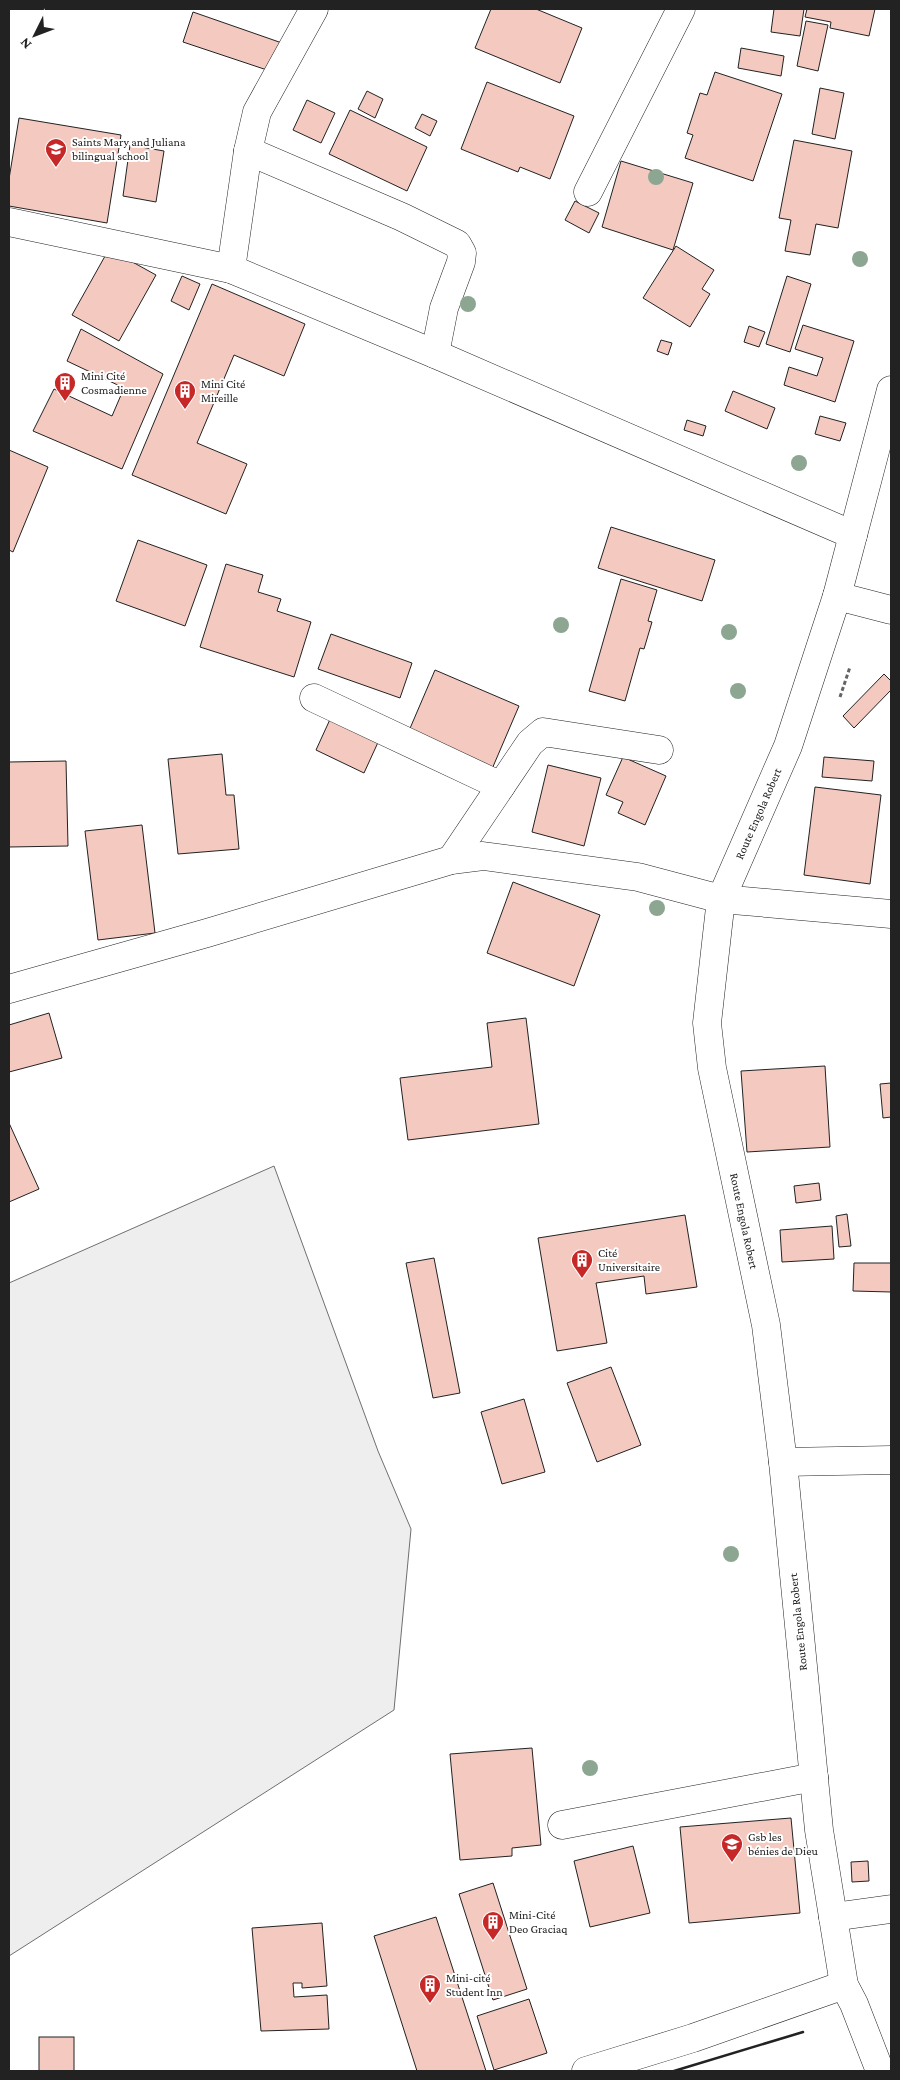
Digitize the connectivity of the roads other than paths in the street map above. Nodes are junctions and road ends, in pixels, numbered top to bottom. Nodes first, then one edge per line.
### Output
1 (314, 9) edge
2 (681, 9) edge
3 (248, 152) junction
4 (588, 192) dead end
5 (9, 222) edge
6 (231, 269) junction
7 (435, 354) junction
8 (891, 390) edge
9 (854, 535) junction
10 (837, 596) junction
11 (891, 610) edge
12 (314, 698) dead end
13 (659, 750) dead end
14 (501, 786) junction
15 (451, 860) junction
16 (722, 899) junction
17 (891, 914) edge
18 (9, 988) edge
19 (891, 1460) edge
20 (783, 1462) junction
21 (814, 1777) junction
22 (562, 1825) dead end
23 (891, 1909) edge
24 (833, 1917) junction
25 (844, 1984) junction
26 (586, 2071) edge
27 (880, 2071) edge

1 - 3 street
2 - 4 street
3 - 6 street
3 - 7 street
5 - 6 street
6 - 7 street
7 - 9 street
8 - 9 street, Route Engola Robert
9 - 10 street, Route Engola Robert
10 - 11 street
10 - 16 street, Route Engola Robert
12 - 14 street
13 - 14 street
14 - 15 street
15 - 16 street
15 - 18 street
16 - 17 street
16 - 20 street, Route Engola Robert
19 - 20 street
20 - 21 street, Route Engola Robert
21 - 22 street
21 - 24 street, Route Engola Robert
23 - 24 street
24 - 25 street, Route Engola Robert
25 - 26 street
25 - 27 street, Route Engola Robert

